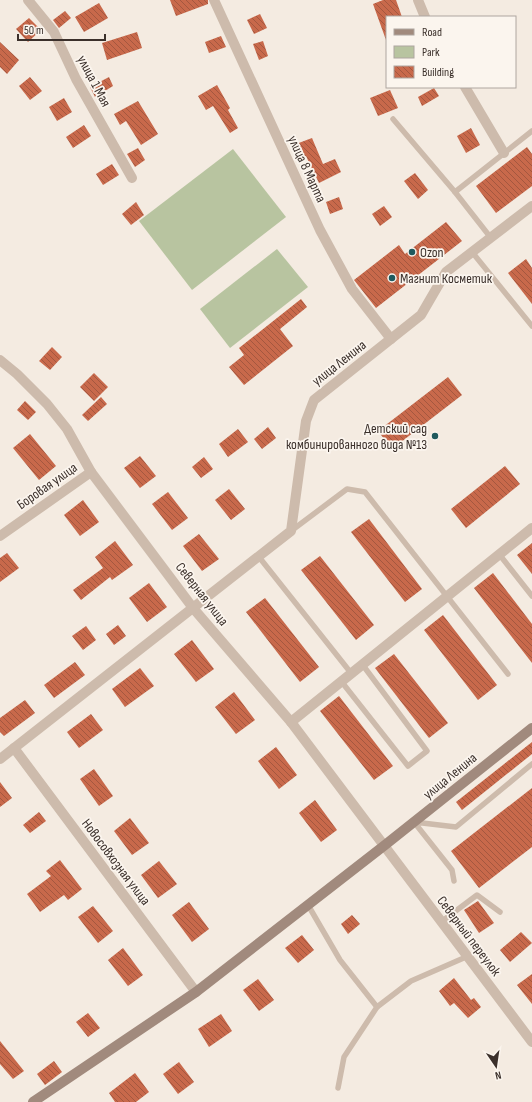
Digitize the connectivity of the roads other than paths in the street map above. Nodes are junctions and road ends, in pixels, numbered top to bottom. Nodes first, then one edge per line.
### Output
1 (28, 0) edge
2 (214, 0) edge
3 (418, 0) edge
4 (426, 16) edge
5 (466, 88) edge
6 (393, 118) dead end
7 (532, 131) edge
8 (504, 153) junction
9 (132, 178) dead end
10 (455, 192) junction
11 (532, 206) edge
12 (491, 238) junction
13 (472, 252) junction
14 (532, 326) edge
15 (391, 339) junction
16 (0, 360) edge
17 (91, 472) junction
18 (532, 528) edge
19 (292, 531) junction
20 (0, 536) edge
21 (499, 554) junction
22 (259, 556) junction
23 (446, 595) junction
24 (532, 596) edge
25 (193, 608) junction
26 (362, 664) junction
27 (351, 673) junction
28 (508, 674) dead end
29 (341, 681) junction
30 (290, 722) junction
31 (532, 728) edge
32 (14, 748) junction
33 (0, 759) edge
34 (532, 764) edge
35 (414, 822) junction
36 (385, 845) junction
37 (454, 881) dead end
38 (308, 905) junction
39 (500, 912) dead end
40 (440, 922) junction
41 (466, 957) junction
42 (196, 992) junction
43 (377, 1007) junction
44 (532, 1042) edge
45 (338, 1088) dead end
46 (34, 1102) edge

1 - 9 street, улица 1 Мая
2 - 15 street, улица 8 Марта
3 - 4 street
5 - 8 street
6 - 10 lane
7 - 8 lane
8 - 10 lane
10 - 12 lane
11 - 12 street, улица Ленина
12 - 13 street, улица Ленина
13 - 14 lane
13 - 15 street, улица Ленина
15 - 19 street, улица Ленина
16 - 17 street, Северная улица
17 - 20 street, Боровая улица
17 - 25 street, Северная улица
18 - 21 street
19 - 22 street
19 - 23 lane
21 - 23 street
21 - 24 lane
22 - 25 street
22 - 27 lane
23 - 26 street
23 - 28 lane
25 - 30 street, Северная улица
25 - 32 street
26 - 27 street
26 - 29 lane
27 - 29 street
29 - 30 street
30 - 36 street, Северная улица
31 - 35 street, улица Ленина
32 - 33 street
32 - 42 street, Новосовхозная улица
34 - 35 lane
35 - 36 street, улица Ленина
35 - 37 lane
36 - 38 street
36 - 40 street, Северный переулок
38 - 42 street
38 - 43 lane
39 - 40 lane
40 - 41 street, Северный переулок
41 - 43 lane
41 - 44 street, Северный переулок
42 - 46 street
43 - 45 lane

